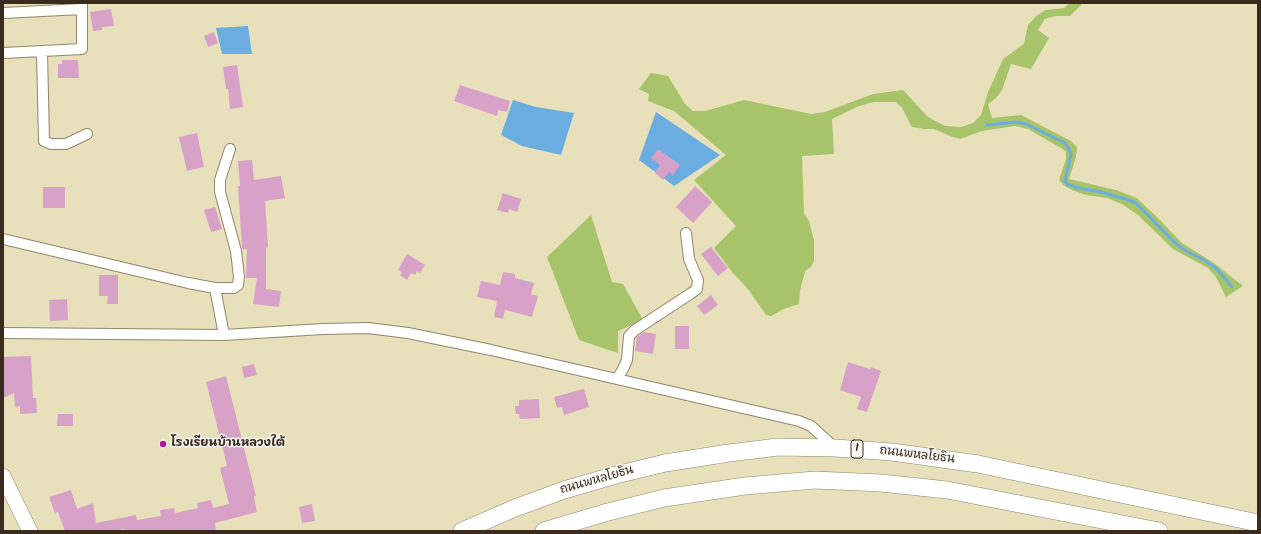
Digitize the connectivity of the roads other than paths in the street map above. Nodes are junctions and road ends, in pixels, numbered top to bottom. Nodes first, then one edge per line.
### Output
1 (82, 6) edge
2 (3, 13) edge
3 (42, 52) junction
4 (3, 54) edge
5 (87, 134) dead end
6 (230, 149) dead end
7 (686, 233) dead end
8 (3, 239) edge
9 (215, 288) junction
10 (3, 333) edge
11 (224, 335) junction
12 (617, 378) junction
13 (834, 448) junction
14 (3, 476) edge
15 (1258, 523) edge
16 (30, 531) edge
17 (462, 531) edge
18 (544, 531) edge
19 (1159, 531) edge

1 - 2 street
1 - 3 street
3 - 4 street
3 - 5 street
6 - 9 street
7 - 12 street
8 - 9 street
9 - 11 street
10 - 11 street
11 - 12 street
12 - 13 street
13 - 15 highway, ถนนพหลโยธิน / 1
13 - 17 highway, ถนนพหลโยธิน / 1
14 - 16 main road
18 - 19 highway

